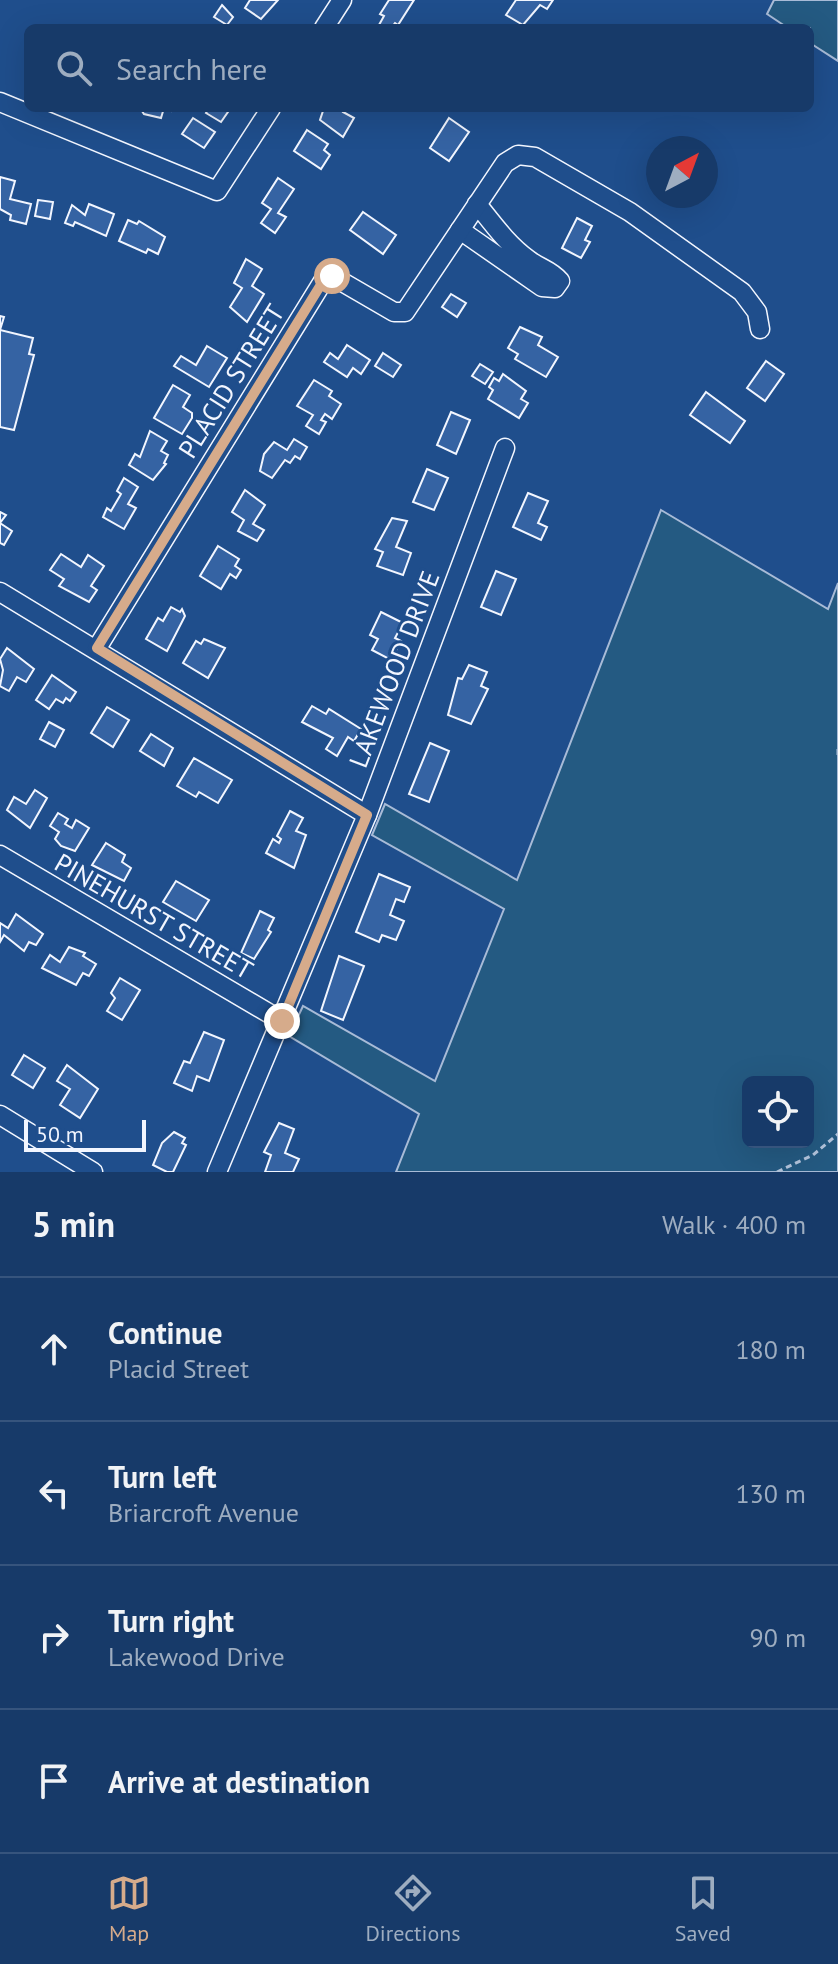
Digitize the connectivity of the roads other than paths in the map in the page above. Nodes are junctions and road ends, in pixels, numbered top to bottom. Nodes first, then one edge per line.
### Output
1 (342, 0) edge
2 (327, 24) edge
3 (0, 102) edge
4 (24, 112) edge
5 (24, 112) edge
6 (268, 112) edge
7 (477, 204) junction
8 (460, 230) junction
9 (760, 329) dead end
10 (505, 448) dead end
11 (0, 592) edge
12 (97, 648) junction
13 (367, 815) junction
14 (0, 855) edge
15 (282, 1021) junction
16 (0, 1115) edge
17 (93, 1172) edge
18 (217, 1172) edge

1 - 2 street
3 - 4 street
5 - 6 street
7 - 8 street, PLACID STREET
7 - 8 street
7 - 9 street, PLACID STREET
8 - 12 street, PLACID STREET
10 - 13 street, LAKEWOOD DRIVE
11 - 12 street
12 - 13 street
13 - 15 street, LAKEWOOD DRIVE
14 - 15 street, PINEHURST STREET
15 - 18 street, LAKEWOOD DRIVE
16 - 17 street

